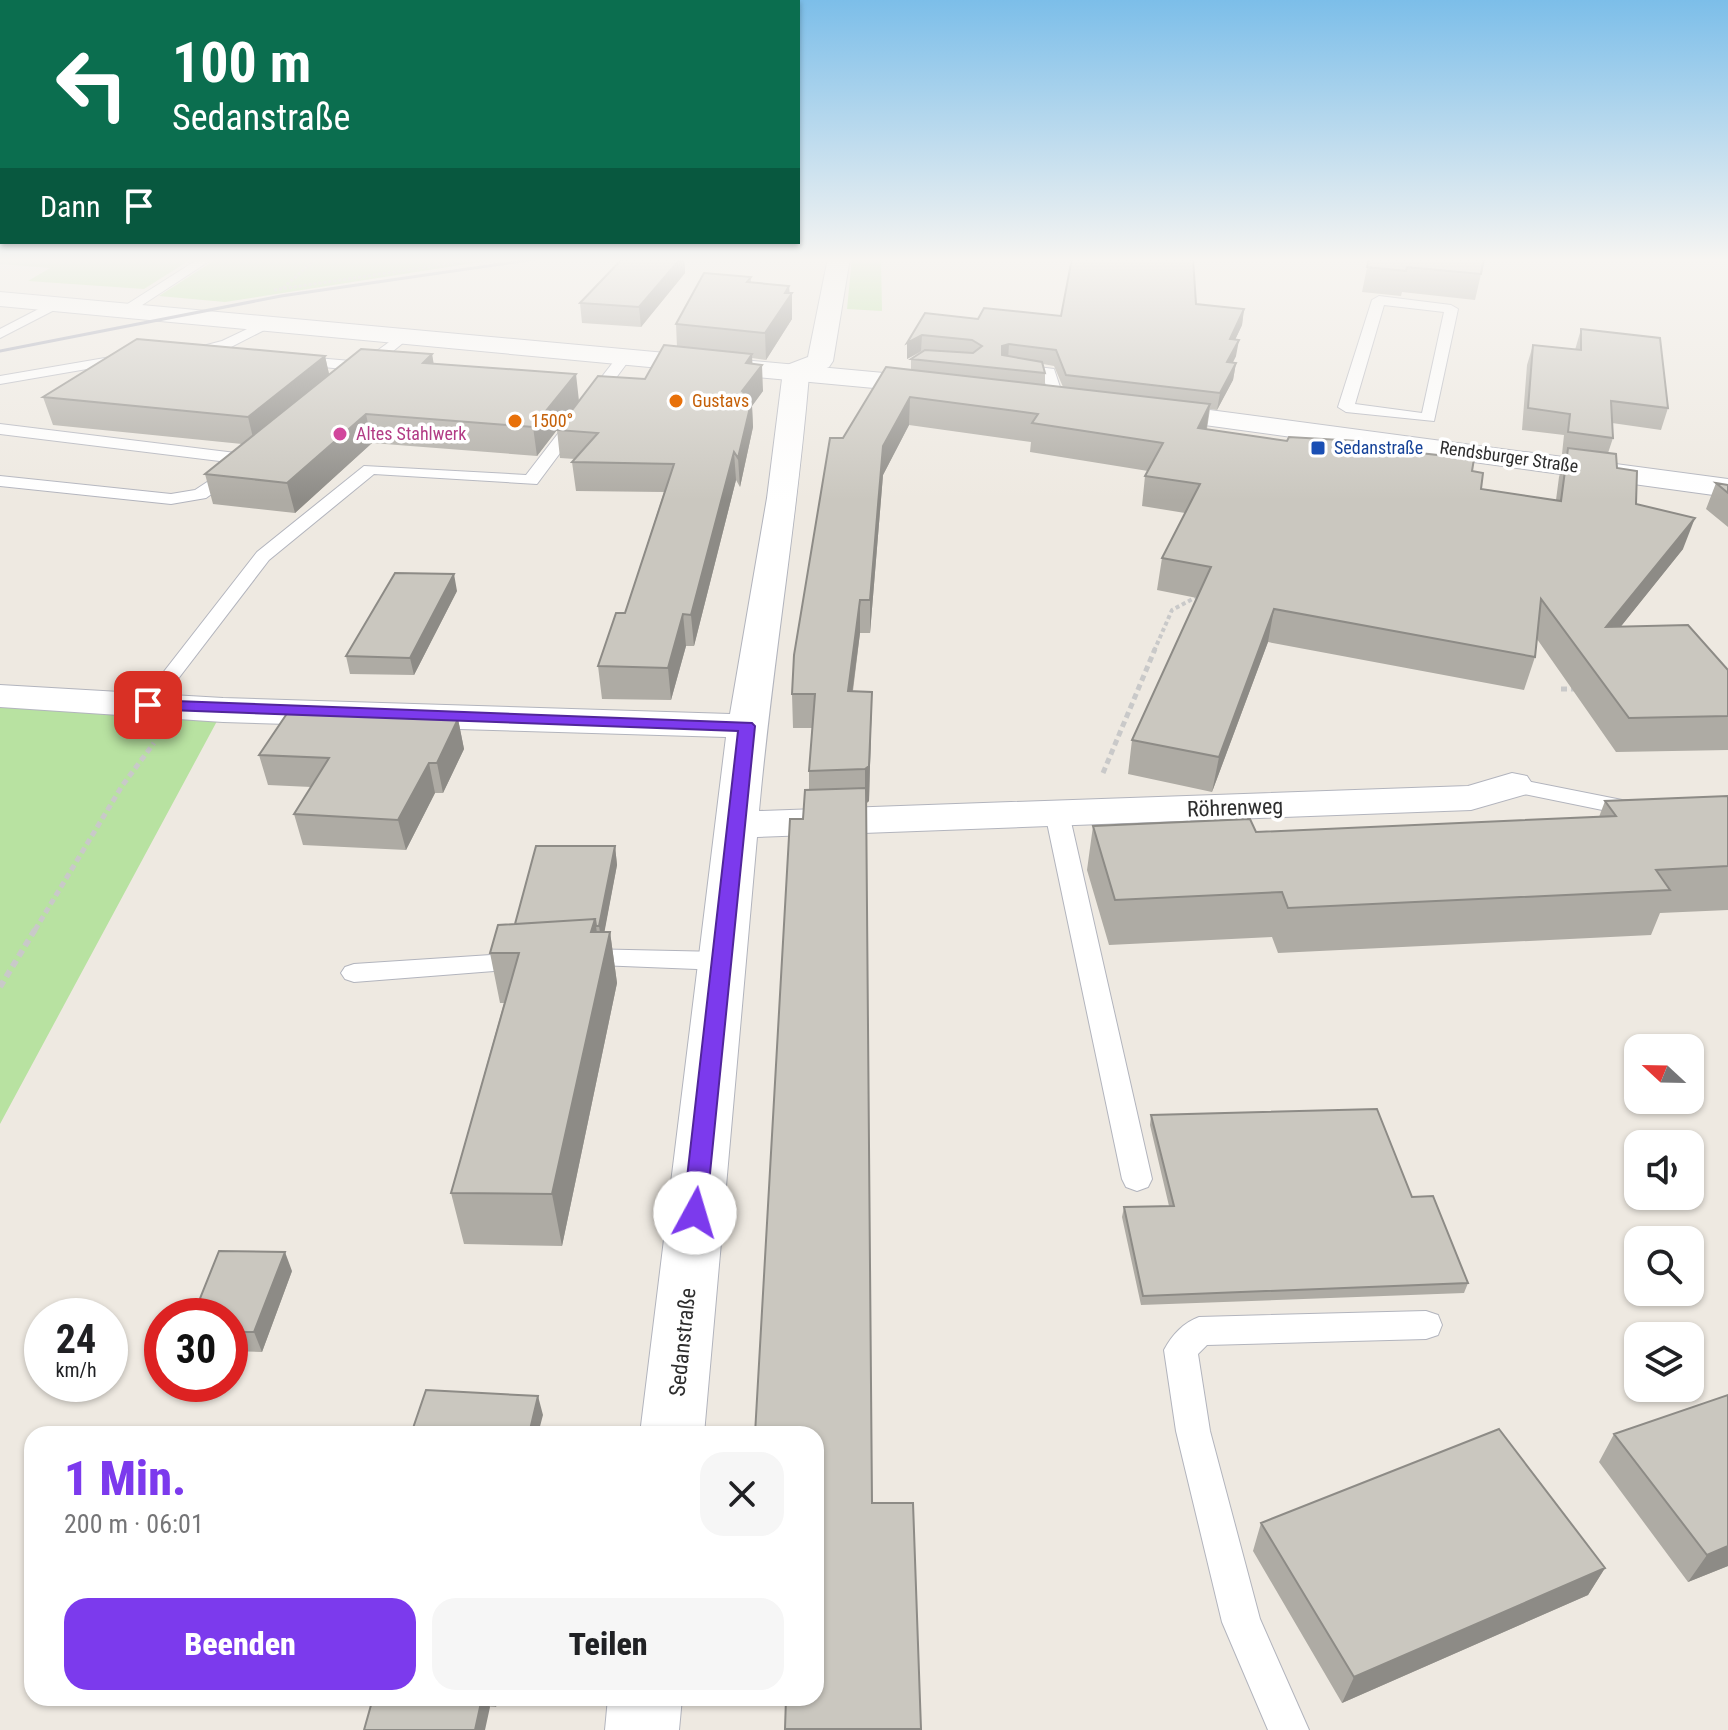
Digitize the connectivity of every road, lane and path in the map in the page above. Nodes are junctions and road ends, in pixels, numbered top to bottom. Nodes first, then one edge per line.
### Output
1 (237, 339) edge
2 (399, 339) edge
3 (445, 339) edge
4 (824, 339) edge
5 (1367, 339) edge
6 (1445, 339) edge
7 (204, 351) junction
8 (174, 353) edge
9 (248, 355) edge
10 (626, 355) junction
11 (144, 356) edge
12 (277, 358) edge
13 (365, 367) junction
14 (796, 371) junction
15 (0, 380) edge
16 (1009, 380) edge
17 (343, 385) edge
18 (964, 389) edge
19 (1086, 403) edge
20 (1115, 406) edge
21 (0, 429) edge
22 (1407, 429) junction
23 (0, 481) edge
24 (1728, 488) edge
25 (1210, 590) edge
26 (1561, 689) dead end
27 (1577, 689) edge
28 (0, 696) edge
29 (165, 706) junction
30 (747, 726) junction
31 (1512, 785) joint
32 (1652, 805) edge
33 (1119, 811) junction
34 (1057, 813) junction
35 (738, 825) junction
36 (721, 961) junction
37 (354, 973) dead end
38 (0, 987) edge
39 (1137, 1179) dead end
40 (1426, 1325) dead end
41 (673, 1426) edge
42 (644, 1706) edge
43 (642, 1730) edge
44 (1289, 1730) edge

1 - 7 lane
2 - 13 lane
3 - 10 street
4 - 14 street
5 - 22 lane
6 - 22 lane
7 - 8 lane
7 - 9 lane
10 - 14 street
10 - 29 lane
11 - 15 lane
12 - 13 lane
13 - 17 lane
14 - 18 street
14 - 30 street, Sedanstraße
16 - 19 street
20 - 22 street, Rendsburger Straße
21 - 23 lane
22 - 24 street, Rendsburger Straße
25 - 33 path
26 - 27 path
28 - 29 street
29 - 30 street
29 - 38 path
30 - 35 street, Sedanstraße
31 - 32 lane, Röhrenweg
31 - 33 street, Röhrenweg
33 - 34 street, Röhrenweg
34 - 35 street, Röhrenweg
34 - 39 lane
35 - 36 street, Sedanstraße
36 - 37 lane
36 - 41 street, Sedanstraße
40 - 44 lane
42 - 43 street

